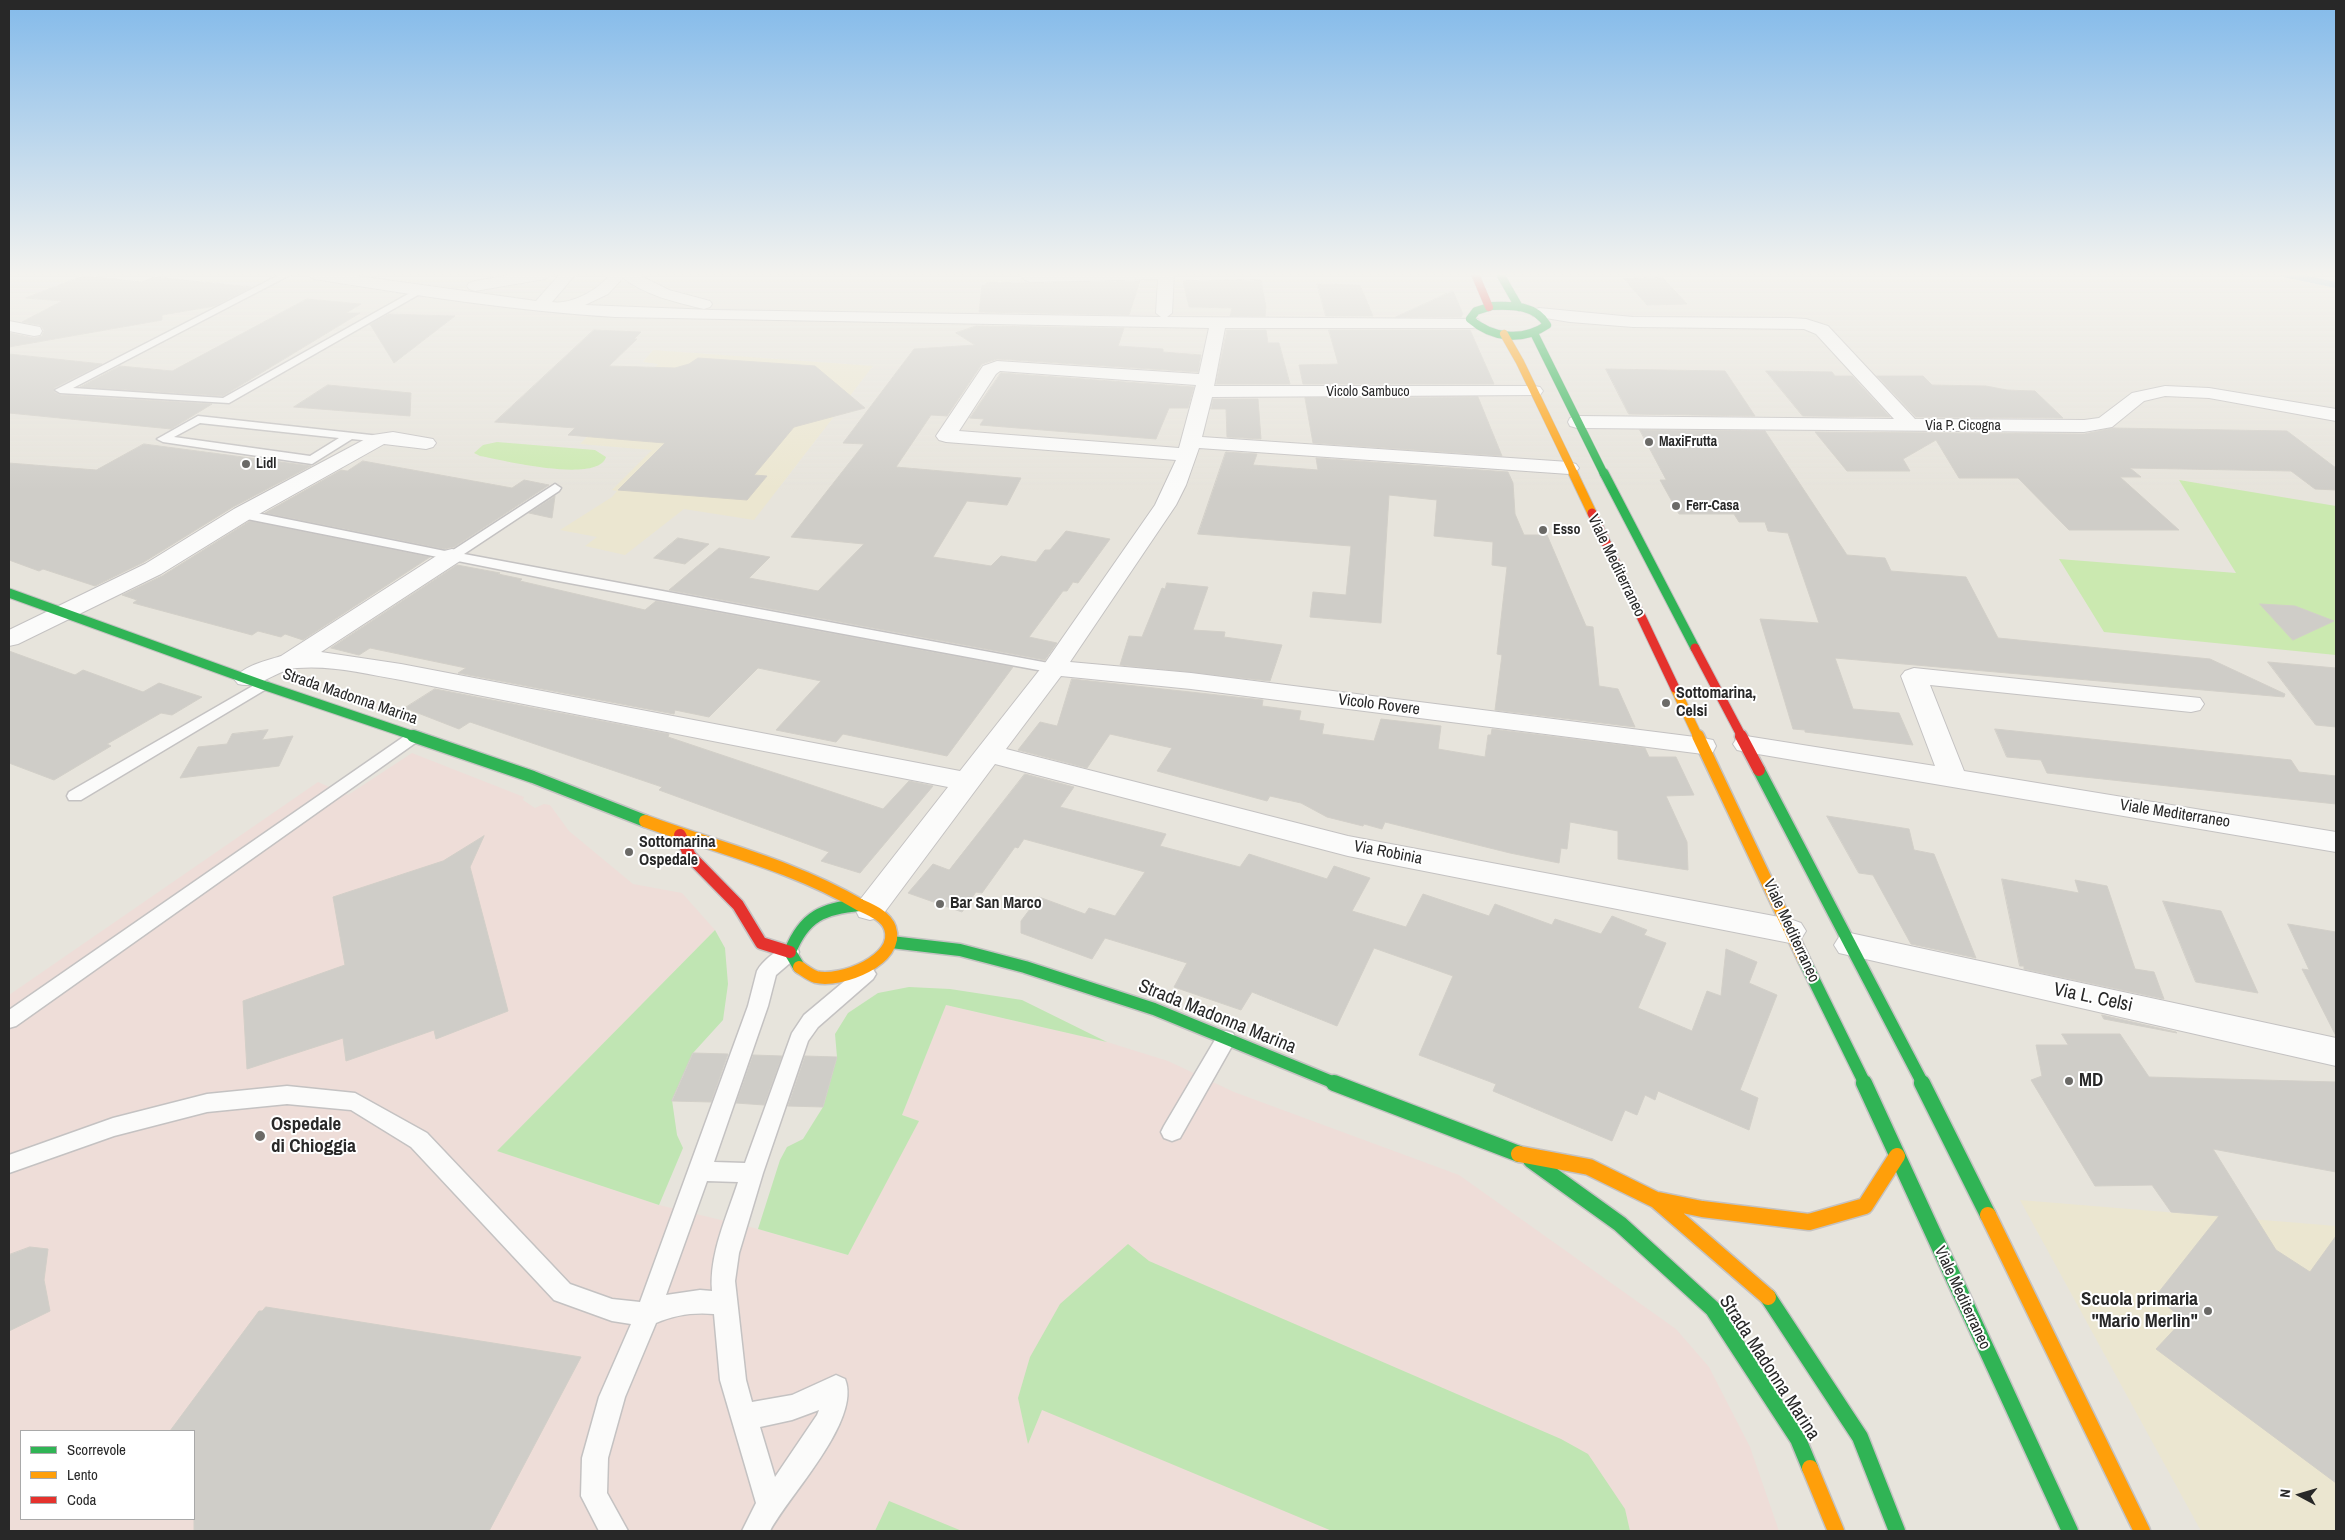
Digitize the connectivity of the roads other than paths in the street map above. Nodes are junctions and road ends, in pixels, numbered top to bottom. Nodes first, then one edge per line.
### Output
1 (147, 346) edge
2 (323, 346) edge
3 (1213, 346) edge
4 (1510, 346) edge
5 (1548, 346) edge
6 (1837, 346) edge
7 (1204, 386) junction
8 (1534, 391) junction
9 (225, 401) junction
10 (2336, 415) edge
11 (198, 419) junction
12 (1577, 422) junction
13 (1910, 425) junction
14 (350, 436) junction
15 (380, 440) junction
16 (426, 443) dead end
17 (1189, 449) junction
18 (1569, 468) junction
19 (555, 488) dead end
20 (242, 514) junction
21 (452, 556) junction
22 (9, 593) edge
23 (60, 613) junction
24 (9, 639) edge
25 (290, 660) junction
26 (1054, 668) junction
27 (255, 682) junction
28 (2192, 704) dead end
29 (415, 736) junction
30 (1746, 744) junction
31 (1703, 746) junction
32 (990, 754) junction
33 (1953, 778) junction
34 (968, 782) junction
35 (75, 796) dead end
36 (680, 835) junction
37 (2336, 842) edge
38 (865, 907) junction
39 (1790, 931) junction
40 (890, 942) junction
41 (1850, 945) junction
42 (790, 952) junction
43 (877, 963) junction
44 (9, 1020) edge
45 (1226, 1039) junction
46 (2336, 1052) edge
47 (1172, 1132) dead end
48 (1523, 1154) junction
49 (1897, 1156) junction
50 (9, 1164) edge
51 (700, 1170) junction
52 (752, 1173) junction
53 (1656, 1200) junction
54 (724, 1303) junction
55 (647, 1315) junction
56 (745, 1416) junction
57 (770, 1504) junction
58 (614, 1531) edge
59 (756, 1531) edge
60 (1836, 1531) edge
61 (1897, 1531) edge
62 (2070, 1531) edge
63 (2142, 1531) edge

1 - 9 lane
2 - 9 lane
3 - 7 street
4 - 8 street, Viale Mediterraneo
5 - 12 street, Viale Mediterraneo
6 - 13 street
7 - 8 street, Vicolo Sambuco
7 - 17 street
7 - 17 street, Vicolo Sambuco
8 - 18 street, Viale Mediterraneo
9 - 11 lane
10 - 13 street, Via P. Cicogna
11 - 14 lane
11 - 14 lane
12 - 13 street, Via P. Cicogna
12 - 30 street, Viale Mediterraneo
14 - 15 lane
15 - 16 street
15 - 20 street
17 - 18 street
17 - 26 street
18 - 31 street, Viale Mediterraneo
19 - 21 lane
20 - 21 lane
20 - 23 street
21 - 25 street
21 - 26 lane
22 - 23 street, Strada Madonna Marina
23 - 24 street
23 - 27 street, Strada Madonna Marina
25 - 27 street
25 - 34 street
26 - 31 street, Vicolo Rovere
26 - 32 street
27 - 29 street, Strada Madonna Marina
27 - 35 lane
28 - 33 street
29 - 36 street, Strada Madonna Marina
29 - 44 lane
30 - 33 street, Viale Mediterraneo
30 - 41 street, Viale Mediterraneo
31 - 39 street, Viale Mediterraneo
32 - 34 street
32 - 39 street, Via Robinia
33 - 37 street, Viale Mediterraneo
34 - 38 street
36 - 38 street, Strada Madonna Marina
36 - 42 street
38 - 40 street
38 - 42 street
39 - 49 street, Viale Mediterraneo
40 - 43 street
40 - 45 street, Strada Madonna Marina
41 - 46 street, Via L. Celsi
41 - 63 street, Viale Mediterraneo
42 - 43 street
42 - 51 lane
43 - 52 lane
45 - 47 lane
45 - 48 street, Strada Madonna Marina
48 - 53 street, Strada Madonna Marina
48 - 60 street, Strada Madonna Marina
49 - 53 street, Strada Madonna Marina
49 - 62 street, Viale Mediterraneo
50 - 55 lane
51 - 52 lane
51 - 55 lane
52 - 54 lane
53 - 61 street, Strada Madonna Marina
54 - 55 lane
54 - 56 lane
55 - 58 lane
56 - 57 lane
56 - 57 lane
57 - 59 lane

